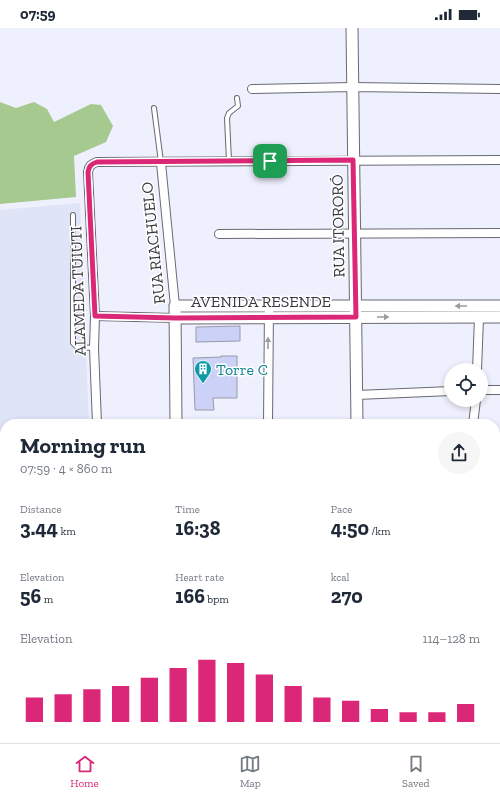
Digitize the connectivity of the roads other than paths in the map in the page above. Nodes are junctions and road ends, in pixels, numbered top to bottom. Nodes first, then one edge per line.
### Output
1 (352, 28) edge
2 (352, 87) junction
3 (500, 89) edge
4 (252, 90) dead end
5 (237, 98) dead end
6 (154, 108) dead end
7 (353, 160) junction
8 (500, 160) edge
9 (229, 162) junction
10 (161, 163) junction
11 (73, 215) dead end
12 (500, 233) edge
13 (219, 234) dead end
14 (354, 234) junction
15 (175, 306) junction
16 (500, 306) edge
17 (269, 312) junction
18 (356, 312) junction
19 (95, 316) junction
20 (500, 317) edge
21 (176, 318) junction
22 (479, 318) junction
23 (94, 348) junction
24 (477, 363) edge
25 (488, 390) edge
26 (500, 390) edge
27 (444, 391) edge
28 (357, 395) junction
29 (475, 407) edge
30 (97, 419) edge
31 (176, 419) edge
32 (268, 419) edge
33 (357, 419) edge
34 (474, 419) edge

1 - 2 street, RUA ITORORÓ
2 - 3 street
2 - 4 street
2 - 7 street, RUA ITORORÓ
5 - 9 lane
6 - 10 lane, RUA RIACHUELO
7 - 8 street
7 - 9 street
7 - 14 street, RUA ITORORÓ
9 - 10 street
10 - 15 street, RUA RIACHUELO
10 - 19 street, ALAMEDA TUIUTI
11 - 23 lane
12 - 14 street
13 - 14 street
14 - 18 street, RUA ITORORÓ
15 - 17 street, AVENIDA RESENDE
15 - 21 street, RUA RIACHUELO
16 -> 18 street, AVENIDA RESENDE
17 - 18 street, AVENIDA RESENDE
17 - 21 street, AVENIDA RESENDE
32 -> 17 street
18 -> 22 street, AVENIDA RESENDE
18 - 28 street, RUA ITORORÓ
19 - 21 street, AVENIDA RESENDE
19 - 23 street, ALAMEDA TUIUTI
20 - 22 street, AVENIDA RESENDE
21 - 31 street, RUA RIACHUELO
22 - 24 street
23 - 30 street, ALAMEDA TUIUTI
25 - 26 street
27 - 28 street
28 - 33 street, RUA ITORORÓ
29 - 34 street

